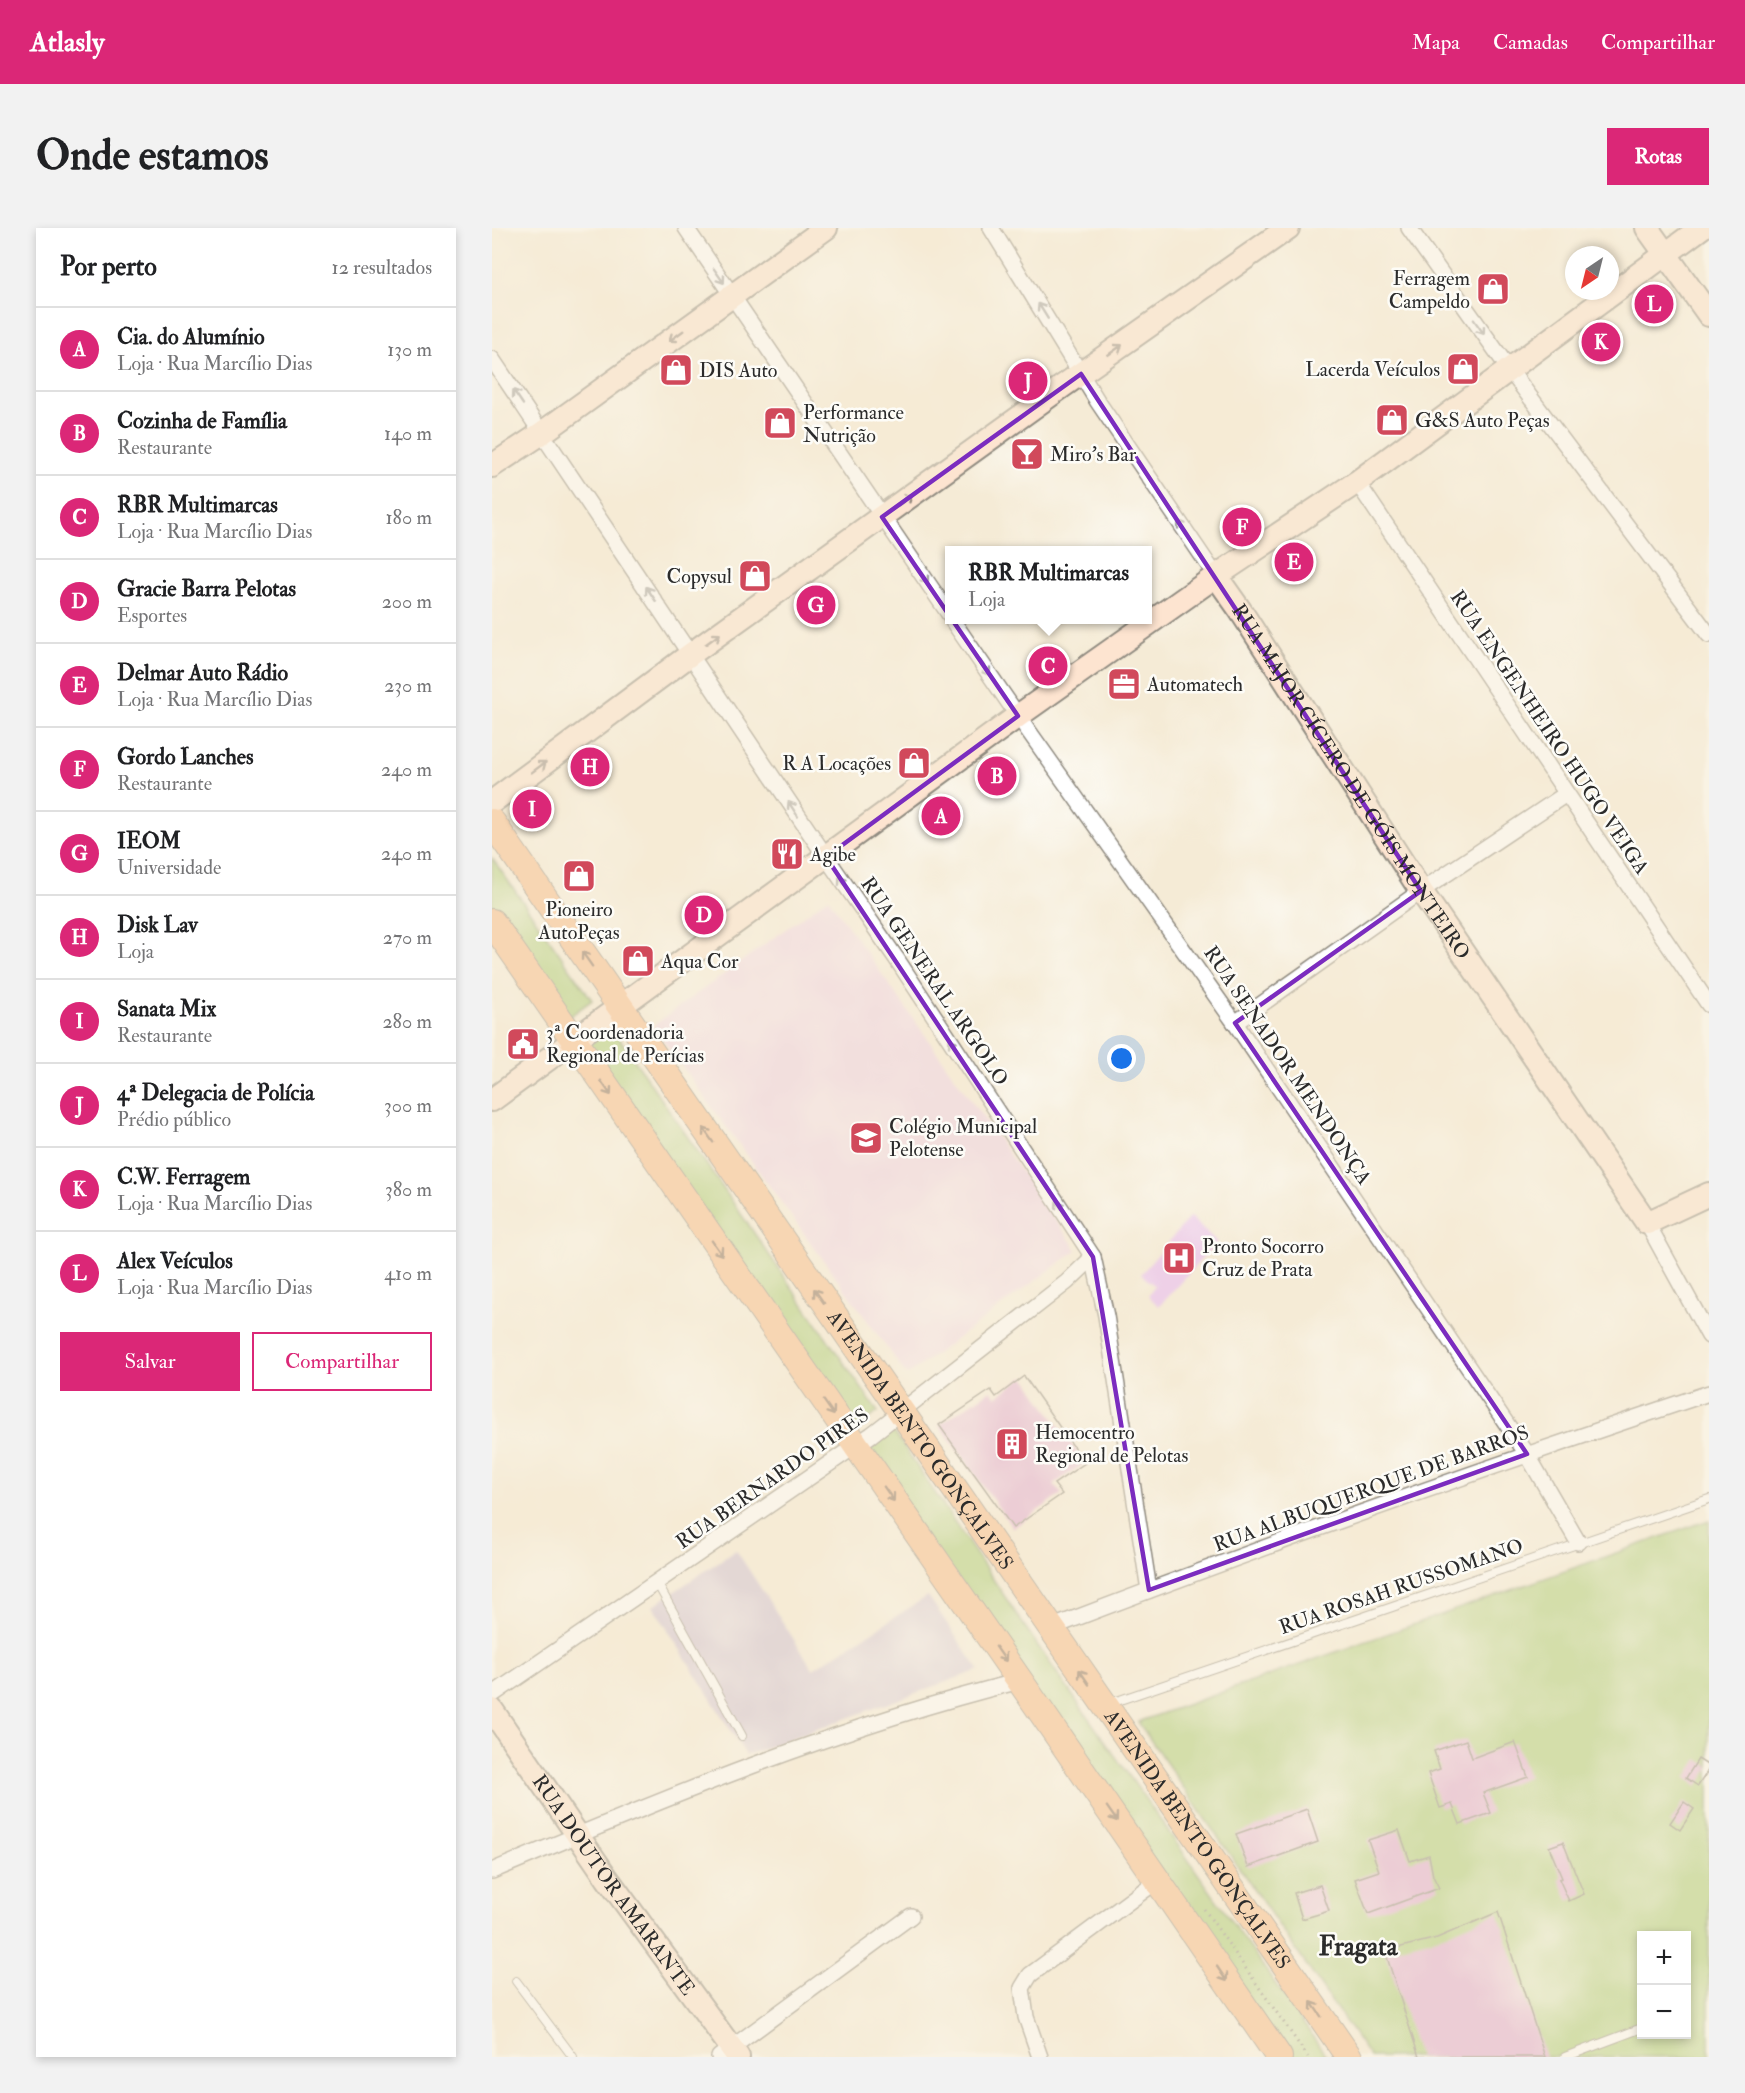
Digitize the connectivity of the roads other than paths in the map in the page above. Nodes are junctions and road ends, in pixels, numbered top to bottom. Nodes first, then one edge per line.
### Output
1 (686, 228) edge
2 (826, 228) edge
3 (991, 228) edge
4 (1288, 228) edge
5 (1409, 228) edge
6 (1647, 228) edge
7 (1701, 228) edge
8 (1665, 254) junction
9 (732, 296) junction
10 (1709, 315) edge
11 (492, 359) edge
12 (1509, 369) junction
13 (1081, 374) junction
14 (542, 432) junction
15 (492, 466) edge
16 (1357, 482) junction
17 (882, 517) junction
18 (1216, 576) junction
19 (945, 608) edge
20 (1152, 621) edge
21 (955, 624) edge
22 (1148, 624) edge
23 (1709, 635) edge
24 (691, 654) junction
25 (1018, 716) junction
26 (1566, 794) junction
27 (492, 802) edge
28 (492, 822) edge
29 (826, 857) junction
30 (1421, 891) junction
31 (492, 922) edge
32 (1709, 1005) edge
33 (620, 1007) junction
34 (1235, 1023) junction
35 (573, 1040) junction
36 (492, 1100) edge
37 (1709, 1194) edge
38 (1647, 1223) junction
39 (1093, 1257) junction
40 (1709, 1336) edge
41 (1709, 1393) edge
42 (900, 1413) junction
43 (855, 1446) junction
44 (1527, 1454) junction
45 (1709, 1499) edge
46 (1578, 1542) junction
47 (657, 1583) junction
48 (1149, 1590) junction
49 (1050, 1628) junction
50 (1020, 1681) junction
51 (492, 1695) edge
52 (1104, 1706) junction
53 (492, 1710) edge
54 (742, 1736) dead end
55 (576, 1835) junction
56 (492, 1871) edge
57 (1158, 1880) junction
58 (911, 1916) dead end
59 (516, 1982) dead end
60 (1637, 2030) edge
61 (730, 2054) edge
62 (573, 2057) edge
63 (1040, 2057) edge
64 (1279, 2057) edge
65 (1349, 2057) edge
66 (1565, 2057) edge

1 -> 9 street
2 - 9 street
13 -> 3 street, RUA MAJOR CÍCERO DE GÓIS MONTEIRO
13 -> 4 street
5 -> 12 street
6 - 8 street
7 - 8 street
8 - 10 street
8 - 12 street
9 -> 14 street
9 - 17 street
14 -> 11 street, RUA GENERAL ARGOLO
12 - 16 street
12 - 23 street
17 -> 13 street
18 -> 13 street, RUA MAJOR CÍCERO DE GÓIS MONTEIRO
14 - 15 street
24 -> 14 street, RUA GENERAL ARGOLO
16 - 18 street
16 - 26 street, RUA ENGENHEIRO HUGO VEIGA
17 -> 19 street
24 -> 17 street
18 - 20 street
18 - 30 street, RUA MAJOR CÍCERO DE GÓIS MONTEIRO
21 -> 25 street, RUA SENADOR MENDONÇA
22 - 25 street
27 -> 24 street
29 -> 24 street, RUA GENERAL ARGOLO
25 - 29 street
25 - 34 street, RUA SENADOR MENDONÇA
26 - 30 street
26 - 32 street, RUA ENGENHEIRO HUGO VEIGA
33 -> 28 main road, AVENIDA BENTO GONÇALVES
29 - 33 street
39 -> 29 street, RUA GENERAL ARGOLO
30 - 34 street
30 - 38 street, RUA MAJOR CÍCERO DE GÓIS MONTEIRO
31 - 35 main road
33 - 35 street
42 -> 33 main road, AVENIDA BENTO GONÇALVES
34 - 44 street, RUA SENADOR MENDONÇA
35 - 36 street
35 -> 43 main road
37 - 38 street
38 - 40 street, RUA MAJOR CÍCERO DE GÓIS MONTEIRO
39 - 42 street, RUA BERNARDO PIRES
39 - 48 street, RUA GENERAL ARGOLO
41 - 44 street, RUA ALBUQUERQUE DE BARROS
42 - 43 street, RUA BERNARDO PIRES
42 - 49 main road, AVENIDA BENTO GONÇALVES
43 - 47 street, RUA BERNARDO PIRES
43 -> 50 main road
44 - 46 street, RUA SENADOR MENDONÇA
44 - 48 street, RUA ALBUQUERQUE DE BARROS
45 - 46 lane, RUA ROSAH RUSSOMANO
46 - 52 lane, RUA ROSAH RUSSOMANO
47 - 51 street, RUA BERNARDO PIRES
47 - 54 lane
48 - 49 street, RUA ALBUQUERQUE DE BARROS
52 -> 49 main road, AVENIDA BENTO GONÇALVES
50 - 55 street
50 -> 57 main road
65 -> 52 main road, AVENIDA BENTO GONÇALVES
53 - 55 street, RUA DOUTOR AMARANTE
55 - 56 street
55 - 61 street, RUA DOUTOR AMARANTE
57 - 63 street
57 -> 64 main road
58 - 61 street
59 - 62 lane
60 - 66 lane

